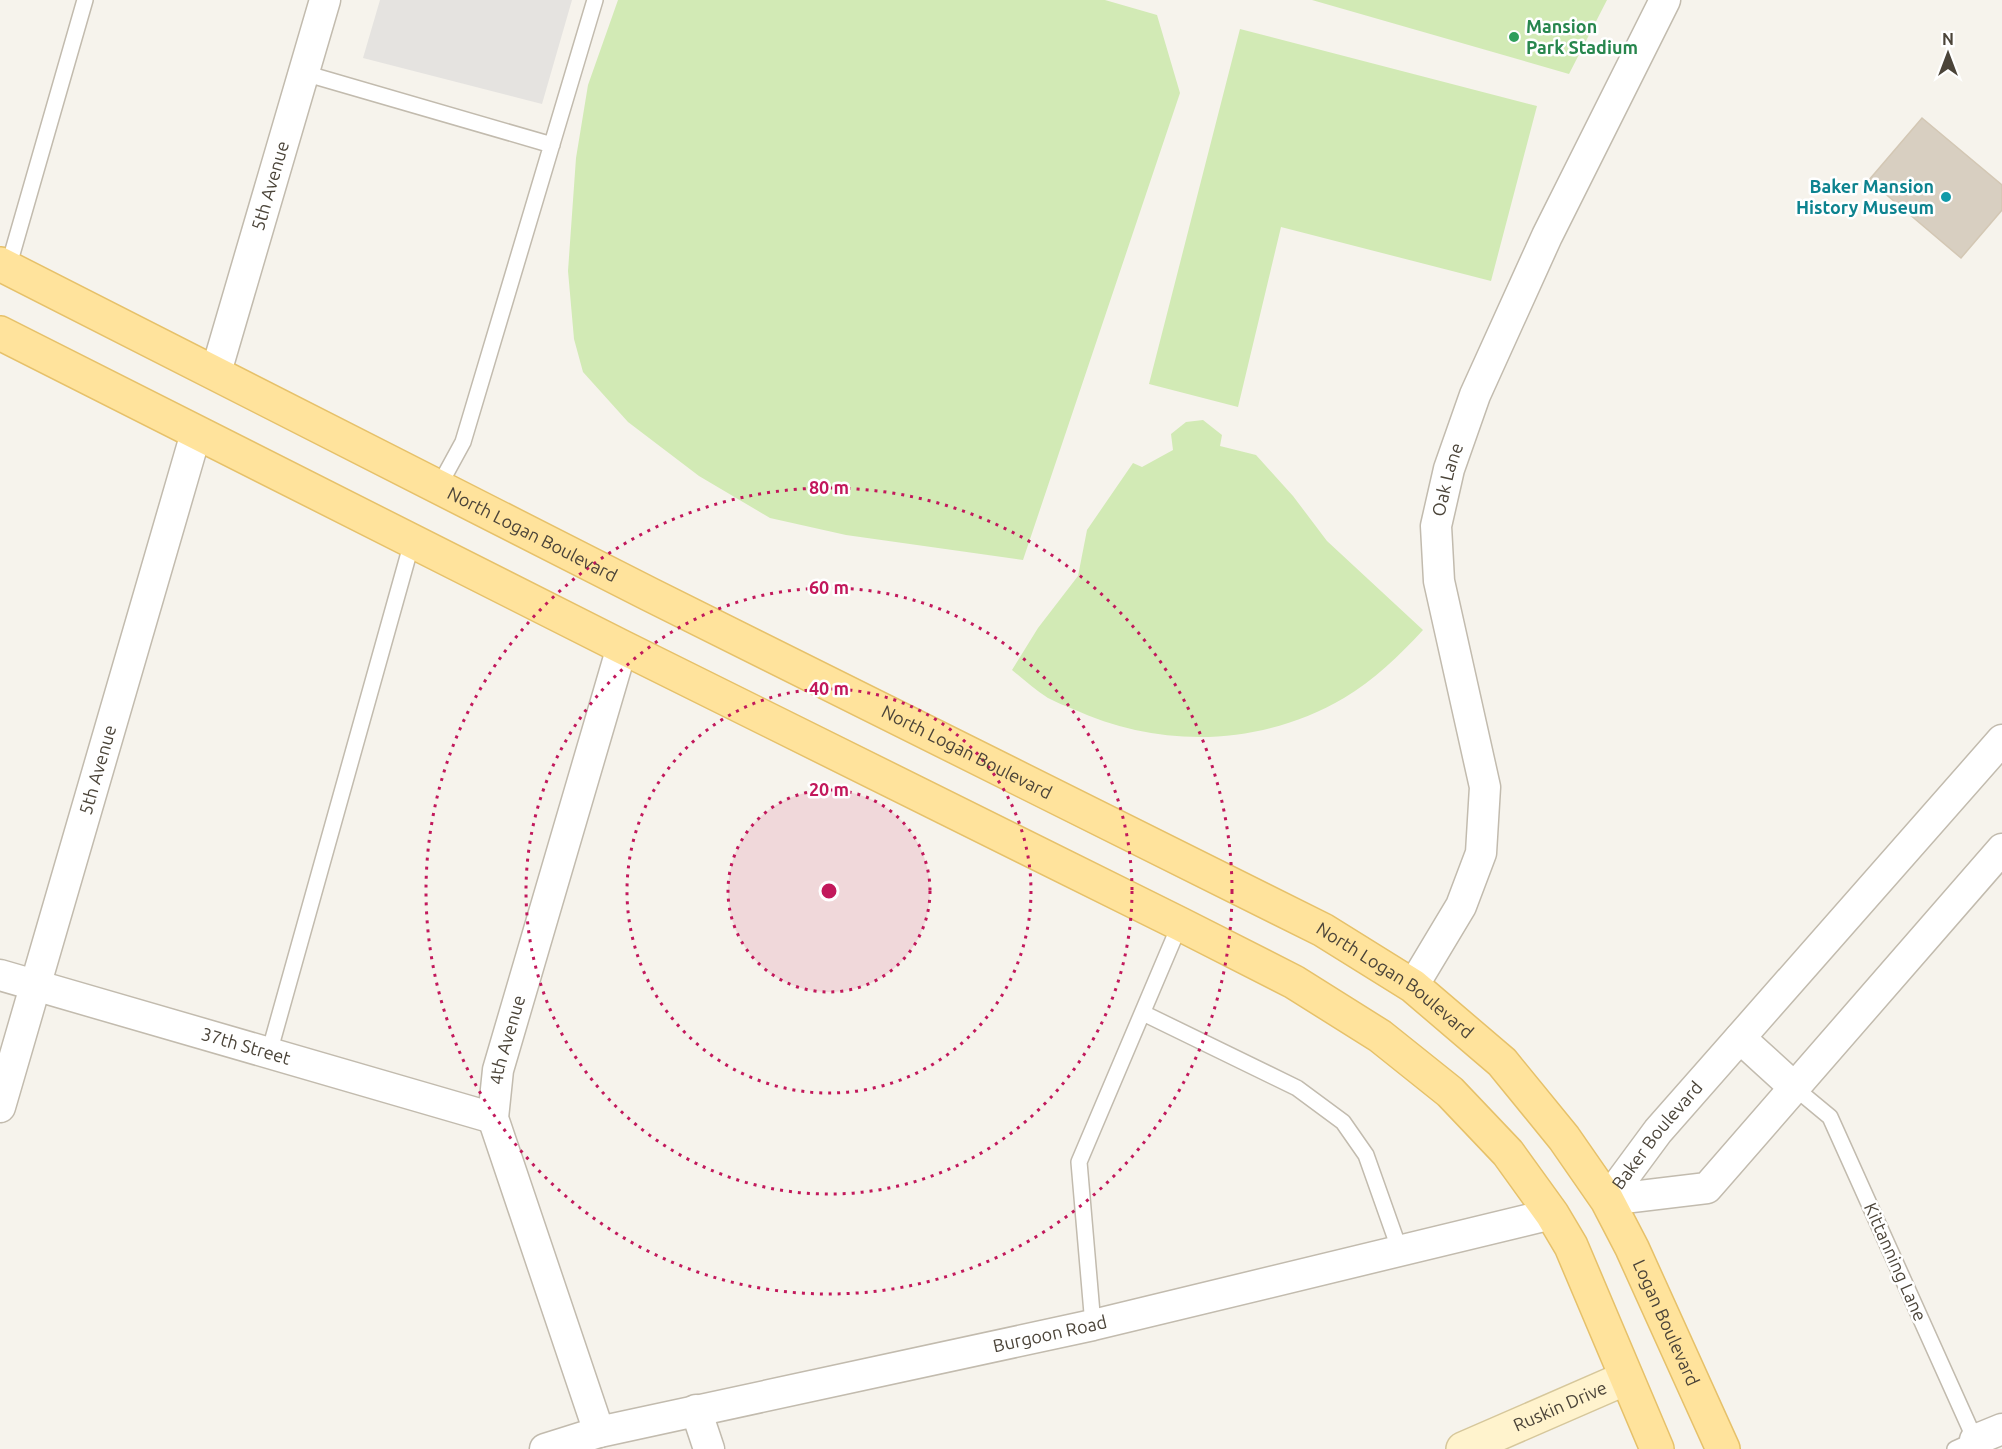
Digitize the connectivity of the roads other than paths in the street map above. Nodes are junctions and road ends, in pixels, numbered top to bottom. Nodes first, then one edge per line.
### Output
1 (86, 0) edge
2 (326, 0) edge
3 (595, 0) edge
4 (1665, 0) edge
5 (304, 73) junction
6 (552, 145) junction
7 (4, 266) edge
8 (0, 333) edge
9 (216, 372) junction
10 (196, 433) junction
11 (439, 486) junction
12 (412, 542) junction
13 (622, 647) junction
14 (2002, 740) edge
15 (2002, 849) edge
16 (1180, 924) junction
17 (0, 975) edge
18 (36, 985) junction
19 (1413, 986) junction
20 (1143, 1013) junction
21 (1740, 1038) junction
22 (269, 1053) junction
23 (1794, 1088) junction
24 (0, 1107) edge
25 (493, 1118) junction
26 (1607, 1200) junction
27 (1552, 1214) junction
28 (1400, 1251) junction
29 (1093, 1324) junction
30 (1626, 1378) junction
31 (696, 1410) junction
32 (599, 1432) junction
33 (1978, 1442) edge
34 (545, 1449) edge
35 (709, 1449) edge
36 (1463, 1449) edge
37 (1657, 1449) edge
38 (1723, 1449) edge

1 - 7 lane
2 - 5 street, 5th Avenue
3 - 6 lane
4 - 19 street, Oak Lane
5 - 6 lane
5 - 9 street, 5th Avenue
6 - 11 lane
7 - 9 main road, North Logan Boulevard
8 - 10 main road
9 - 11 main road, North Logan Boulevard
10 - 12 main road
10 - 18 street, 5th Avenue
11 - 19 main road, North Logan Boulevard
12 - 13 main road
12 - 22 lane
13 - 16 main road
13 - 25 street, 4th Avenue
14 - 21 street, Baker Boulevard
15 - 23 street, Baker Boulevard
16 - 20 lane
16 - 27 main road
17 - 18 street, 37th Street
18 - 22 street, 37th Street
18 - 24 street, 5th Avenue
19 - 26 main road, North Logan Boulevard
20 - 28 lane
20 - 29 lane
21 - 23 street
21 - 26 street, Baker Boulevard
22 - 25 street, 37th Street
23 - 26 street, Baker Boulevard
23 - 33 lane, Kittanning Lane
25 - 32 street, 4th Avenue
26 - 27 main road
26 - 38 main road, Logan Boulevard
27 - 28 street, Burgoon Road
27 - 30 main road
28 - 29 street, Burgoon Road
29 - 31 street, Burgoon Road
30 - 36 street, Ruskin Drive
30 - 37 main road
31 - 32 street, Burgoon Road
31 - 35 street
32 - 34 street, Burgoon Road

